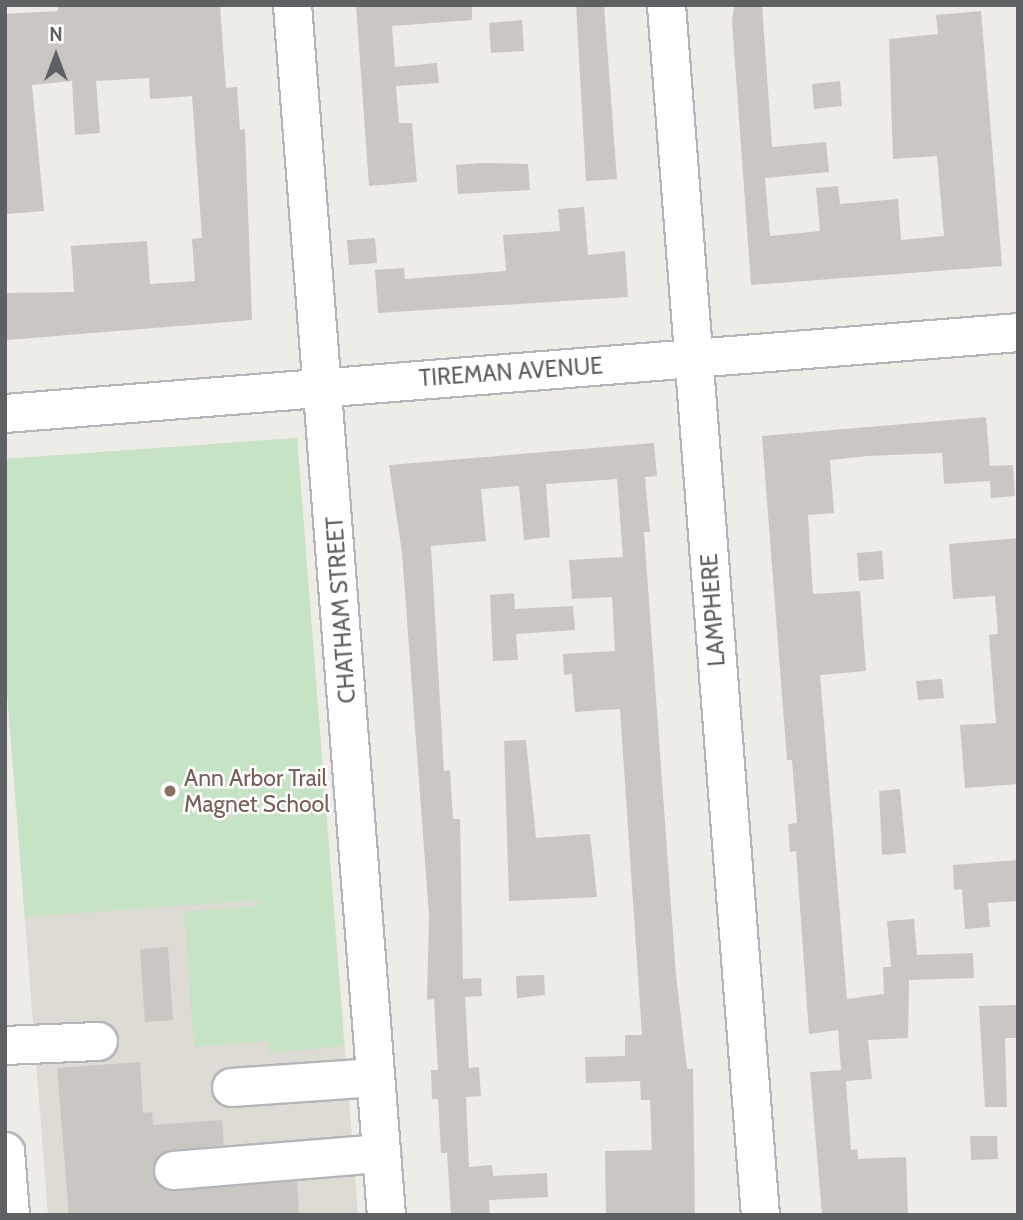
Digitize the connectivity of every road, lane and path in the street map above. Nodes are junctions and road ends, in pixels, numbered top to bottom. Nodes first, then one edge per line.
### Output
1 (292, 5) edge
2 (666, 5) edge
3 (1018, 332) edge
4 (694, 360) junction
5 (323, 384) junction
6 (5, 413) edge
7 (98, 1041) dead end
8 (5, 1045) edge
9 (375, 1077) junction
10 (231, 1087) dead end
11 (5, 1151) edge
12 (381, 1153) junction
13 (173, 1170) dead end
14 (10, 1215) edge
15 (386, 1215) edge
16 (760, 1215) edge

1 - 5 street, CHATHAM STREET
2 - 4 street, LAMPHERE
3 - 4 street, TIREMAN AVENUE
4 - 5 street, TIREMAN AVENUE
4 - 16 street, LAMPHERE
5 - 6 street, TIREMAN AVENUE
5 - 9 street, CHATHAM STREET
7 - 8 street
9 - 10 street
9 - 12 street, CHATHAM STREET
11 - 14 street
12 - 13 street
12 - 15 street, CHATHAM STREET

